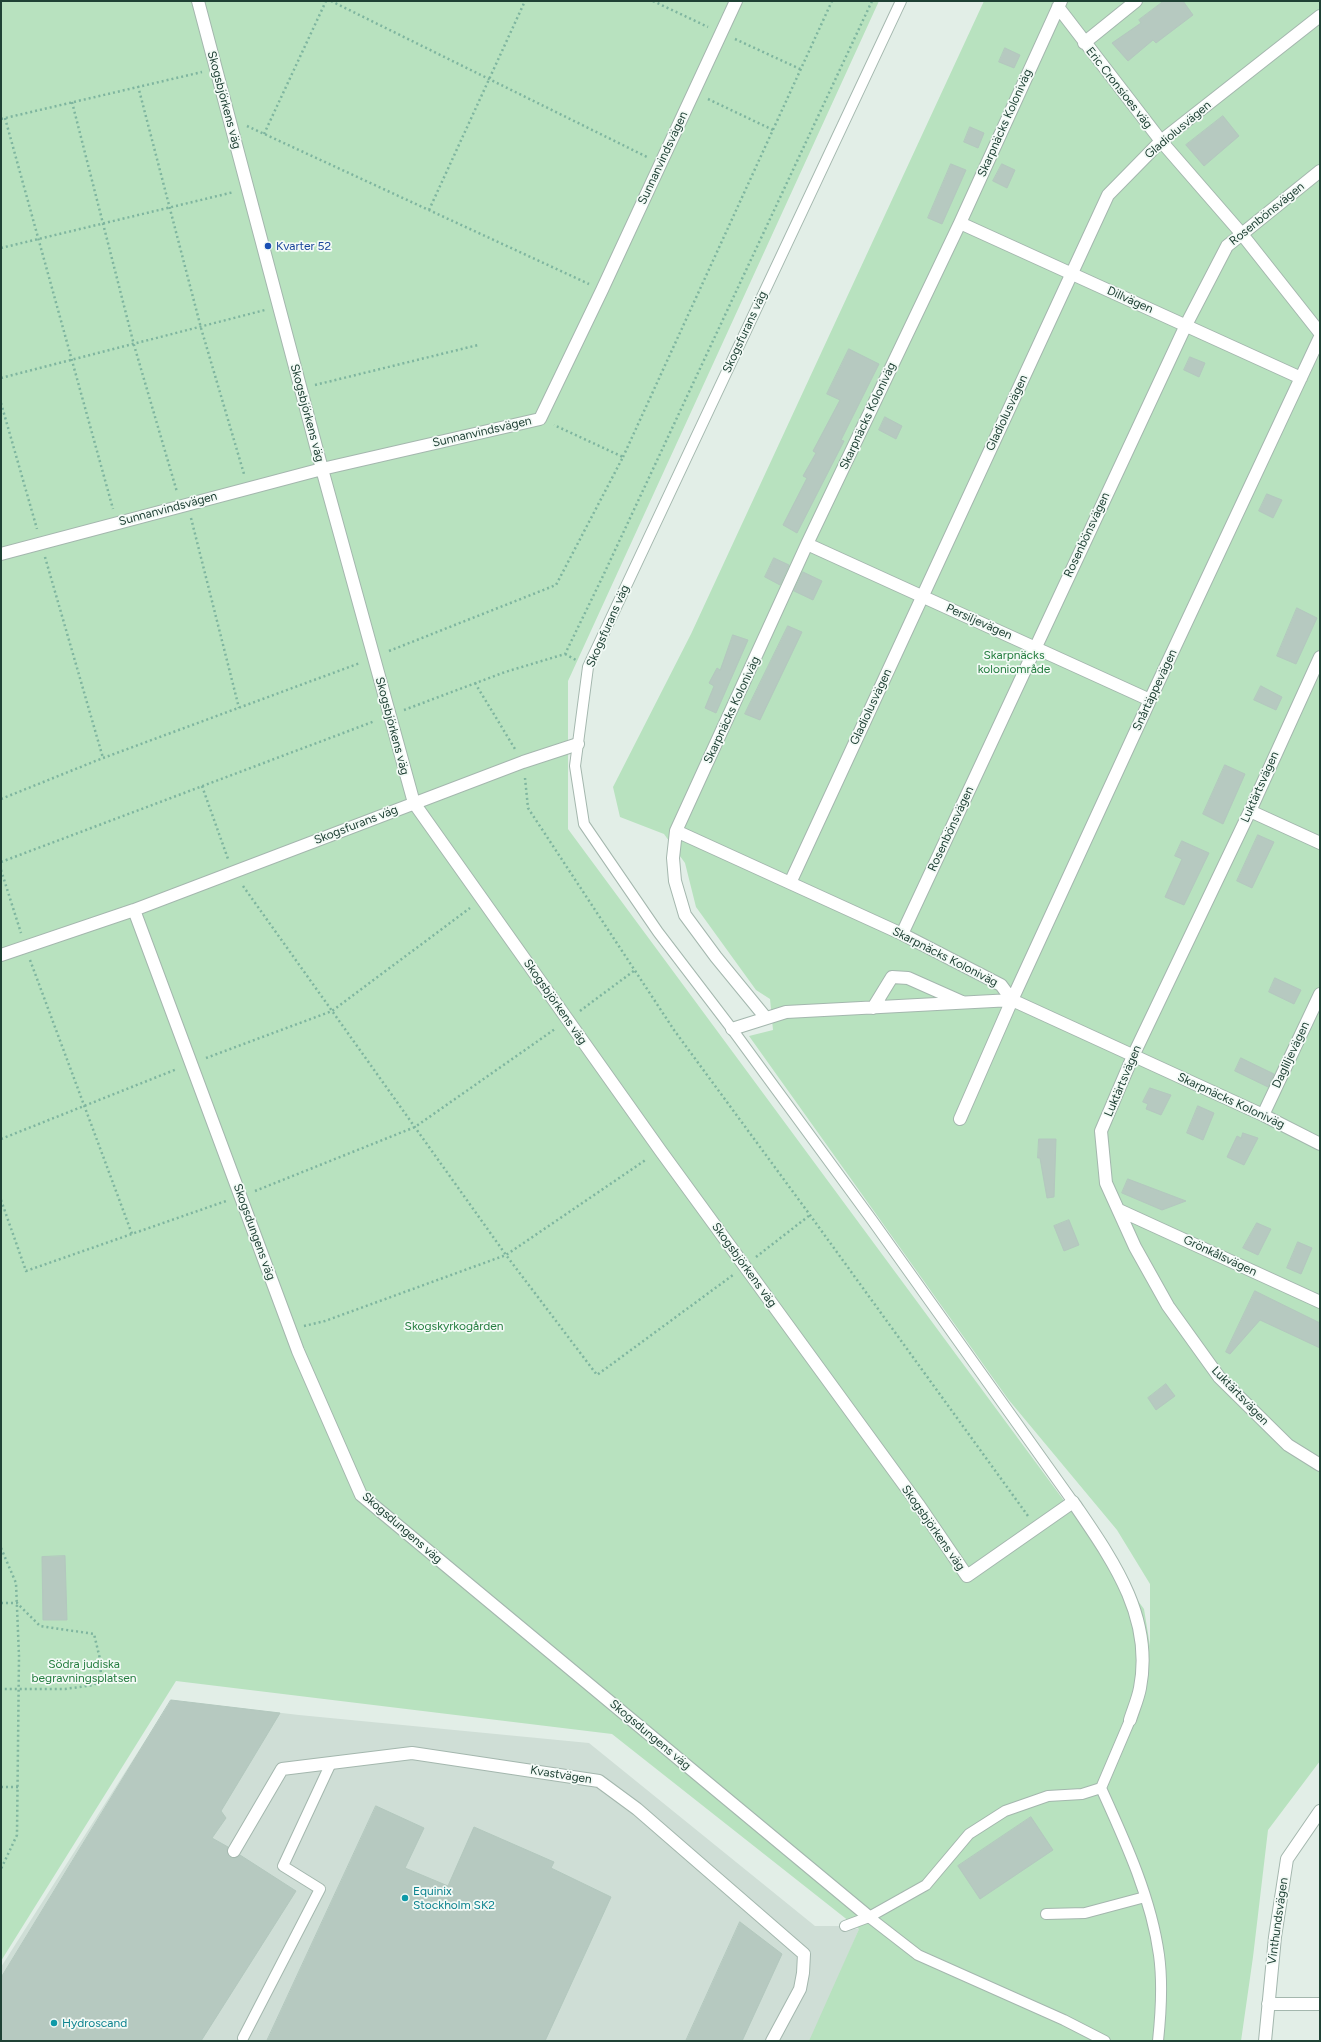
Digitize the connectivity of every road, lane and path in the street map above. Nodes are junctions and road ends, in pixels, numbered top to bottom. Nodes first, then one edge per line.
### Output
1 (198, 1) edge
2 (326, 1) edge
3 (331, 1) edge
4 (525, 1) edge
5 (736, 1) edge
6 (832, 1) edge
7 (872, 1) edge
8 (901, 1) edge
9 (1136, 1) edge
10 (1059, 4) edge
11 (1320, 16) edge
12 (1084, 42) junction
13 (216, 68) junction
14 (489, 79) junction
15 (138, 86) junction
16 (694, 93) junction
17 (72, 102) junction
18 (229, 117) junction
19 (5, 118) junction
20 (1, 119) edge
21 (772, 130) junction
22 (264, 134) junction
23 (1161, 141) junction
24 (660, 164) junction
25 (1320, 171) edge
26 (248, 189) junction
27 (169, 208) junction
28 (429, 210) junction
29 (960, 223) junction
30 (104, 224) junction
31 (1242, 233) junction
32 (39, 239) junction
33 (1, 248) edge
34 (1072, 274) junction
35 (602, 290) junction
36 (279, 307) junction
37 (1186, 325) junction
38 (201, 328) junction
39 (1320, 333) edge
40 (1320, 337) edge
41 (134, 344) junction
42 (478, 346) dead end
43 (71, 361) junction
44 (1, 378) edge
45 (1301, 378) junction
46 (300, 388) junction
47 (1, 403) edge
48 (623, 456) dead end
49 (322, 469) junction
50 (248, 488) junction
51 (184, 505) junction
52 (117, 523) junction
53 (41, 543) junction
54 (807, 544) junction
55 (1, 554) edge
56 (922, 596) junction
57 (1035, 648) junction
58 (1320, 657) edge
59 (475, 683) junction
60 (1150, 700) junction
61 (238, 708) dead end
62 (389, 715) junction
63 (578, 744) junction
64 (103, 758) dead end
65 (523, 762) junction
66 (202, 786) junction
67 (414, 804) junction
68 (1250, 811) junction
69 (676, 831) junction
70 (1320, 843) edge
71 (1, 862) edge
72 (1, 870) edge
73 (233, 872) junction
74 (790, 883) junction
75 (482, 899) junction
76 (134, 910) junction
77 (902, 934) junction
78 (25, 947) junction
79 (1, 955) edge
80 (635, 970) junction
81 (1320, 994) edge
82 (1012, 1000) junction
83 (964, 1004) junction
84 (873, 1008) junction
85 (332, 1012) junction
86 (766, 1018) junction
87 (568, 1020) junction
88 (732, 1029) junction
89 (1133, 1056) junction
90 (191, 1063) junction
91 (84, 1106) junction
92 (1263, 1115) junction
93 (960, 1119) dead end
94 (415, 1127) junction
95 (1, 1139) edge
96 (1320, 1144) edge
97 (660, 1150) junction
98 (242, 1196) junction
99 (1, 1200) edge
100 (1119, 1210) junction
101 (810, 1215) junction
102 (132, 1234) junction
103 (506, 1255) junction
104 (745, 1266) junction
105 (1320, 1302) edge
106 (290, 1330) junction
107 (1320, 1465) edge
108 (1073, 1502) junction
109 (1036, 1527) junction
110 (1, 1548) edge
111 (3, 1557) edge
112 (1, 1603) edge
113 (16, 1603) junction
114 (1, 1689) edge
115 (18, 1689) junction
116 (1130, 1720) joint
117 (331, 1763) junction
118 (1, 1787) edge
119 (18, 1787) junction
120 (1101, 1788) junction
121 (1320, 1811) edge
122 (234, 1851) dead end
123 (1, 1869) edge
124 (1144, 1897) junction
125 (1046, 1914) dead end
126 (869, 1916) junction
127 (845, 1926) dead end
128 (1268, 2004) junction
129 (1320, 2004) edge
130 (244, 2038) dead end
131 (772, 2041) edge
132 (1105, 2041) edge
133 (1158, 2041) edge
134 (1265, 2041) edge

1 - 13 street, Skogsbjörkens väg
2 - 22 path
3 - 14 path
4 - 14 path
5 - 16 street, Sunnanvindsvägen
6 - 21 path
7 - 59 path
8 - 63 lane, Skogsfurans väg
9 - 12 street
10 - 12 street, Eric Cronsioes väg
10 - 29 street, Skarpnäcks Koloniväg
11 - 23 street, Gladiolusvägen
12 - 23 street, Eric Cronsioes väg
13 - 15 path
13 - 18 street, Skogsbjörkens väg
14 - 24 path
14 - 28 path
15 - 17 path
15 - 27 path
16 - 21 path
16 - 24 street, Sunnanvindsvägen
17 - 19 path
17 - 30 path
18 - 22 path
18 - 26 street, Skogsbjörkens väg
19 - 20 path
19 - 32 path
21 - 48 path
22 - 28 path
23 - 31 street, Eric Cronsioes väg
23 - 34 street, Gladiolusvägen
24 - 35 street, Sunnanvindsvägen
25 - 31 street, Rosenbönsvägen
26 - 27 path
26 - 36 street, Skogsbjörkens väg
27 - 30 path
27 - 38 path
28 - 35 path
29 - 34 street, Dillvägen
29 - 54 street, Skarpnäcks Koloniväg
30 - 32 path
30 - 41 path
31 - 37 street, Rosenbönsvägen
31 - 39 street, Eric Cronsioes väg
32 - 33 path
32 - 43 path
34 - 37 street, Dillvägen
34 - 56 street, Gladiolusvägen
35 - 49 street, Sunnanvindsvägen
36 - 38 path
36 - 46 street, Skogsbjörkens väg
37 - 45 street, Dillvägen
37 - 57 street, Rosenbönsvägen
38 - 41 path
38 - 50 path
40 - 45 street, Snårtäppevägen
41 - 43 path
41 - 51 path
42 - 46 path
43 - 44 path
43 - 52 path
45 - 60 street, Snårtäppevägen
46 - 49 street, Skogsbjörkens väg
47 - 53 path
49 - 50 street, Sunnanvindsvägen
49 - 62 street, Skogsbjörkens väg
50 - 51 street, Sunnanvindsvägen
51 - 52 street, Sunnanvindsvägen
51 - 61 path
52 - 53 street, Sunnanvindsvägen
53 - 55 street, Sunnanvindsvägen
53 - 64 path
54 - 56 street, Persiljevägen
54 - 69 street, Skarpnäcks Koloniväg
56 - 57 street, Persiljevägen
56 - 74 street, Gladiolusvägen
57 - 60 street, Persiljevägen
57 - 77 street, Rosenbönsvägen
58 - 68 street, Luktärtsvägen
59 - 62 path
59 - 65 path
60 - 82 street, Snårtäppevägen
62 - 66 path
62 - 67 street, Skogsbjörkens väg
63 - 65 street, Skogsfurans väg
63 - 88 lane
65 - 67 street, Skogsfurans väg
65 - 80 path
66 - 71 path
66 - 73 path
67 - 73 street, Skogsfurans väg
67 - 75 street, Skogsbjörkens väg
68 - 70 street
68 - 89 street, Luktärtsvägen
69 - 74 street, Skarpnäcks Koloniväg
69 - 86 street, Skarpnäcks Koloniväg
72 - 78 path
73 - 76 street, Skogsfurans väg
73 - 85 path
74 - 77 street, Skarpnäcks Koloniväg
75 - 85 path
75 - 87 street, Skogsbjörkens väg
76 - 78 street, Skogsfurans väg
76 - 90 street, Skogsdungens väg
77 - 82 street, Skarpnäcks Koloniväg
78 - 79 street, Skogsfurans väg
78 - 91 path
80 - 87 path
80 - 101 path
81 - 92 street, Dagliljevägen
82 - 83 street
82 - 89 street, Skarpnäcks Koloniväg
82 - 93 street
83 - 84 street
83 - 84 street
84 - 86 street
85 - 90 path
85 - 94 path
86 - 88 street
87 - 94 path
87 - 97 street, Skogsbjörkens väg
88 - 108 lane
89 - 92 street, Skarpnäcks Koloniväg
89 - 100 street, Luktärtsvägen
90 - 91 path
90 - 98 street, Skogsdungens väg
91 - 95 path
91 - 102 path
92 - 96 street, Skarpnäcks Koloniväg
94 - 98 path
94 - 103 path
97 - 103 path
97 - 104 street, Skogsbjörkens väg
98 - 102 path
98 - 106 street, Skogsdungens väg
99 - 102 path
100 - 105 street, Grönkålsvägen
100 - 107 street, Luktärtsvägen
101 - 104 path
101 - 109 path
103 - 104 path
103 - 106 path
104 - 109 street, Skogsbjörkens väg
106 - 126 street, Skogsdungens väg
108 - 109 street, Skogsbjörkens väg
108 - 116 street
110 - 111 path
111 - 113 path
112 - 113 path
113 - 115 path
113 - 115 path
114 - 115 path
115 - 119 path
116 - 120 lane
117 - 122 street, Kvastvägen
117 - 130 lane
117 - 131 street, Kvastvägen
118 - 119 path
119 - 123 path
120 - 124 lane
120 - 126 lane
121 - 128 street, Vinthundsvägen
124 - 125 lane
124 - 133 lane
126 - 127 lane
126 - 132 lane
128 - 129 street
128 - 134 street, Vinthundsvägen

